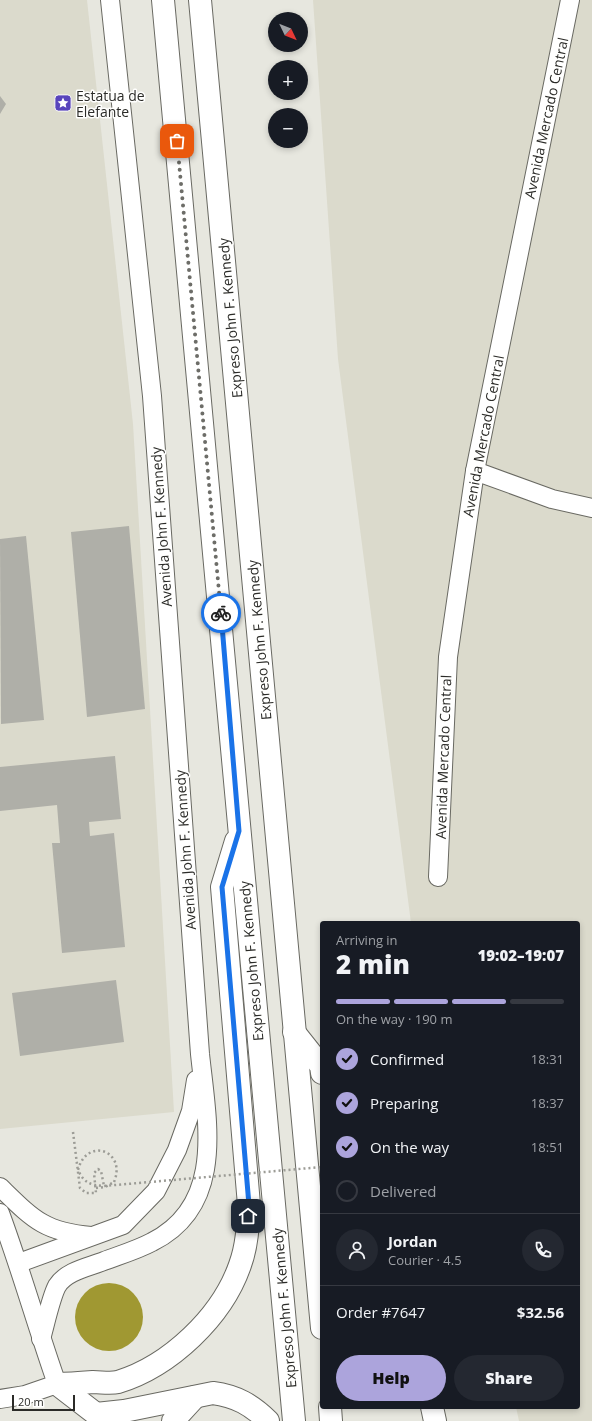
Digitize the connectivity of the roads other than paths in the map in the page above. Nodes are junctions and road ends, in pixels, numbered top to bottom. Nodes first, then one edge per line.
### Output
1 (110, 0) edge
2 (164, 0) edge
3 (200, 0) edge
4 (570, 0) edge
5 (474, 471) junction
6 (592, 508) edge
7 (239, 831) junction
8 (438, 877) dead end
9 (294, 1032) junction
10 (200, 1054) junction
11 (320, 1065) edge
12 (0, 1187) edge
13 (0, 1213) edge
14 (93, 1236) junction
15 (19, 1263) junction
16 (320, 1307) edge
17 (41, 1338) junction
18 (57, 1384) junction
19 (195, 1396) junction
20 (0, 1399) edge
21 (432, 1409) edge
22 (99, 1418) edge
23 (173, 1421) edge
24 (268, 1421) edge
25 (294, 1421) edge
26 (435, 1421) edge

1 - 10 street, Avenida John F. Kennedy
2 - 7 highway, Expreso John F. Kennedy
3 - 9 highway, Expreso John F. Kennedy
4 - 5 street, Avenida Mercado Central
5 - 6 street
5 - 8 street, Avenida Mercado Central
7 - 18 highway
7 - 25 highway, Expreso John F. Kennedy
9 - 11 highway
9 - 16 highway, Expreso John F. Kennedy
10 - 14 street, Avenida John F. Kennedy
10 - 17 street, Avenida John F. Kennedy
12 - 14 street
13 - 15 street
14 - 15 street, Avenida John F. Kennedy
15 - 17 street
17 - 18 street
18 - 20 street
18 - 22 highway
19 - 22 highway
19 - 23 highway
19 - 24 highway
21 - 26 highway

